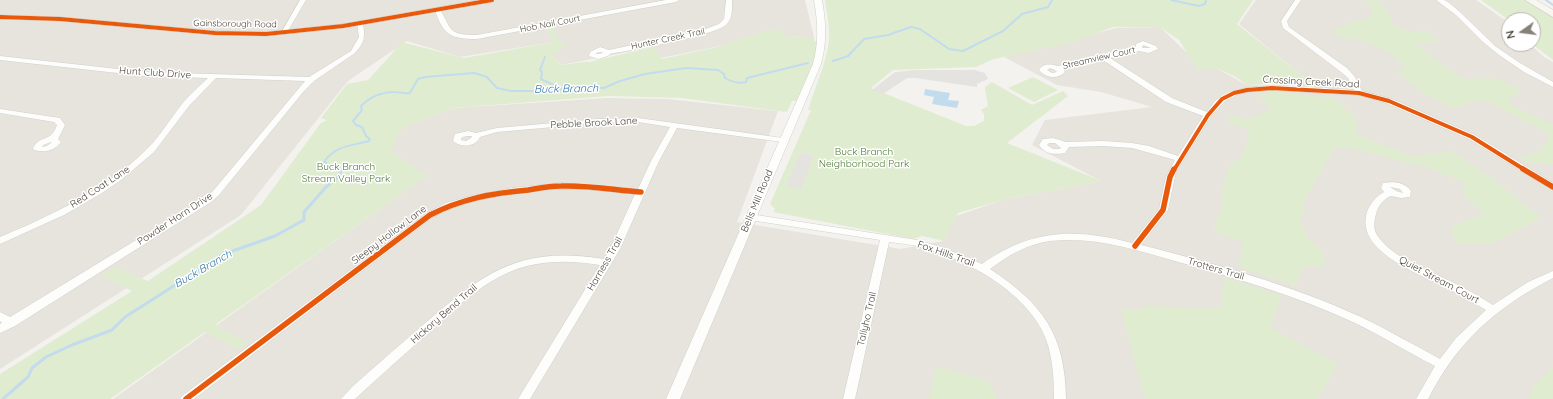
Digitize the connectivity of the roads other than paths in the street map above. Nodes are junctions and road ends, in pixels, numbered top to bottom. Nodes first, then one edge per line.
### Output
1 (304, 0) edge
2 (492, 0) edge
3 (676, 0) edge
4 (729, 0) edge
5 (818, 0) edge
6 (1298, 0) edge
7 (1439, 0) edge
8 (1530, 0) edge
9 (438, 10) junction
10 (1553, 14) edge
11 (0, 17) edge
12 (360, 23) junction
13 (284, 33) junction
14 (1139, 48) dead end
15 (608, 52) dead end
16 (1104, 57) junction
17 (0, 58) edge
18 (1058, 68) dead end
19 (214, 76) junction
20 (311, 79) junction
21 (1553, 85) edge
22 (1359, 93) junction
23 (0, 111) edge
24 (1208, 115) junction
25 (676, 125) junction
26 (476, 135) dead end
27 (53, 139) dead end
28 (783, 140) junction
29 (1064, 145) dead end
30 (1180, 159) junction
31 (1553, 187) edge
32 (641, 192) junction
33 (1390, 193) dead end
34 (750, 217) junction
35 (885, 238) junction
36 (0, 240) edge
37 (1135, 246) junction
38 (606, 263) junction
39 (984, 268) junction
40 (1553, 274) edge
41 (1493, 309) junction
42 (0, 316) edge
43 (11, 323) junction
44 (0, 329) edge
45 (1440, 364) junction
46 (186, 399) edge
47 (347, 399) edge
48 (524, 399) edge
49 (673, 399) edge
50 (849, 399) edge
51 (1060, 399) edge
52 (1422, 399) edge

1 - 13 street
2 - 9 street, Gainsborough Road
3 - 9 street, Hob Nail Court
4 - 15 street, Hunter Creek Trail
5 - 28 street, Bells Mill Road
6 - 22 street
7 - 21 street
8 - 10 main road
9 - 12 street, Gainsborough Road
11 - 13 street, Gainsborough Road
12 - 13 street, Gainsborough Road
12 - 20 street, Powder Horn Drive
14 - 16 street, Streamview Court
16 - 18 street, Streamview Court
16 - 24 street
17 - 19 street, Hunt Club Drive
19 - 20 street, Hunt Club Drive
19 - 36 street, Red Coat Lane
20 - 43 street, Powder Horn Drive
22 - 24 street, Crossing Creek Road
22 - 31 street, Crossing Creek Road
23 - 27 street
24 - 30 street, Crossing Creek Road
25 - 26 street, Pebble Brook Lane
25 - 28 street, Pebble Brook Lane
25 - 32 street, Harness Trail
28 - 34 street, Bells Mill Road
29 - 30 street
30 - 37 street, Crossing Creek Road
32 - 38 street, Harness Trail
32 - 46 street, Sleepy Hollow Lane
33 - 41 street, Quiet Stream Court
34 - 35 street, Fox Hills Trail
34 - 49 street, Bells Mill Road
35 - 39 street, Fox Hills Trail
35 - 50 street, Tallyho Trail
37 - 39 street, Trotters Trail
37 - 45 street, Trotters Trail
38 - 47 street, Hickory Bend Trail
38 - 48 street, Harness Trail
39 - 51 street, Fox Hills Trail
40 - 41 street
41 - 45 street
42 - 43 street
43 - 44 street, Powder Horn Drive
45 - 52 street

